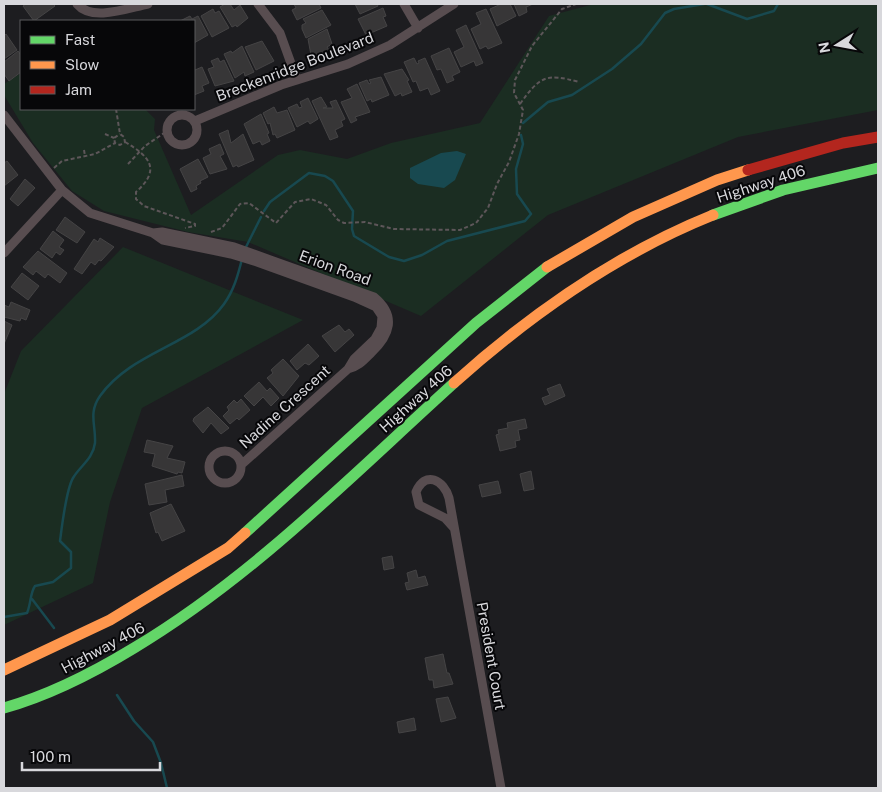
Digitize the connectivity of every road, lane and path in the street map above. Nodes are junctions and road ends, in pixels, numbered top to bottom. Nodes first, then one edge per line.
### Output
1 (77, 4) edge
2 (148, 4) edge
3 (258, 4) edge
4 (404, 4) edge
5 (454, 4) edge
6 (576, 4) edge
7 (418, 28) junction
8 (297, 80) junction
9 (579, 82) dead end
10 (520, 104) junction
11 (116, 110) edge
12 (4, 115) edge
13 (195, 121) junction
14 (167, 131) junction
15 (105, 134) dead end
16 (120, 134) junction
17 (114, 138) junction
18 (878, 138) edge
19 (124, 142) junction
20 (115, 143) junction
21 (84, 150) dead end
22 (141, 151) junction
23 (85, 156) junction
24 (128, 164) dead end
25 (878, 168) edge
26 (48, 172) junction
27 (62, 190) junction
28 (194, 230) dead end
29 (202, 231) dead end
30 (4, 253) edge
31 (348, 369) joint
32 (241, 466) dead end
33 (454, 528) junction
34 (4, 670) edge
35 (4, 708) edge
36 (501, 788) edge

1 - 2 street
3 - 8 street
4 - 7 street
5 - 7 street, Breckenridge Boulevard
6 - 10 path
7 - 8 street, Breckenridge Boulevard
8 - 13 street, Breckenridge Boulevard
9 - 10 path
10 - 29 path
11 - 16 path
12 - 26 street, Erion Road
13 - 14 street, Breckenridge Boulevard
13 - 14 street
14 - 22 path
15 - 17 path
16 - 17 path
16 - 19 path
17 - 20 path
18 - 34 highway, Highway 406
19 - 20 path
19 - 22 path
20 - 23 path
21 - 23 path
22 - 24 path
22 - 28 path
23 - 26 path
25 - 35 highway, Highway 406
26 - 27 street, Erion Road
27 - 30 street
27 - 31 street, Erion Road
31 - 32 street, Nadine Crescent
33 - 33 street, President Court
33 - 36 street, President Court

